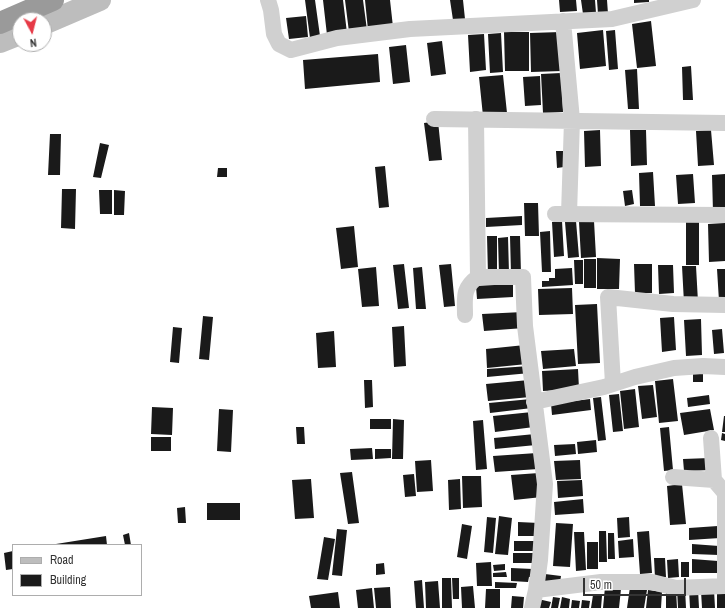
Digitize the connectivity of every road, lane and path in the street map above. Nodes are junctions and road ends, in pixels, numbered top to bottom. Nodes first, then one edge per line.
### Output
1 (53, 0) edge
2 (100, 0) edge
3 (268, 0) edge
4 (693, 0) edge
5 (52, 21) edge
6 (563, 22) junction
7 (0, 23) edge
8 (12, 37) edge
9 (0, 42) edge
10 (434, 119) dead end
11 (476, 119) junction
12 (572, 120) junction
13 (725, 123) edge
14 (725, 215) edge
15 (478, 277) junction
16 (725, 306) edge
17 (466, 315) dead end
18 (725, 367) edge
19 (613, 384) junction
20 (534, 402) junction
21 (711, 438) dead end
22 (673, 477) dead end
23 (714, 480) junction
24 (725, 586) edge
25 (536, 590) junction
26 (532, 608) edge

1 - 7 highway
2 - 5 street
3 - 6 street
4 - 6 street
6 - 12 street
8 - 9 street
10 - 11 street
11 - 12 street
11 - 15 street
12 - 13 street
12 - 14 street
15 - 17 street
15 - 20 street
16 - 19 street
18 - 19 street
19 - 20 street
20 - 25 street
21 - 23 street
22 - 23 street
23 - 24 street
24 - 25 street
25 - 26 street

